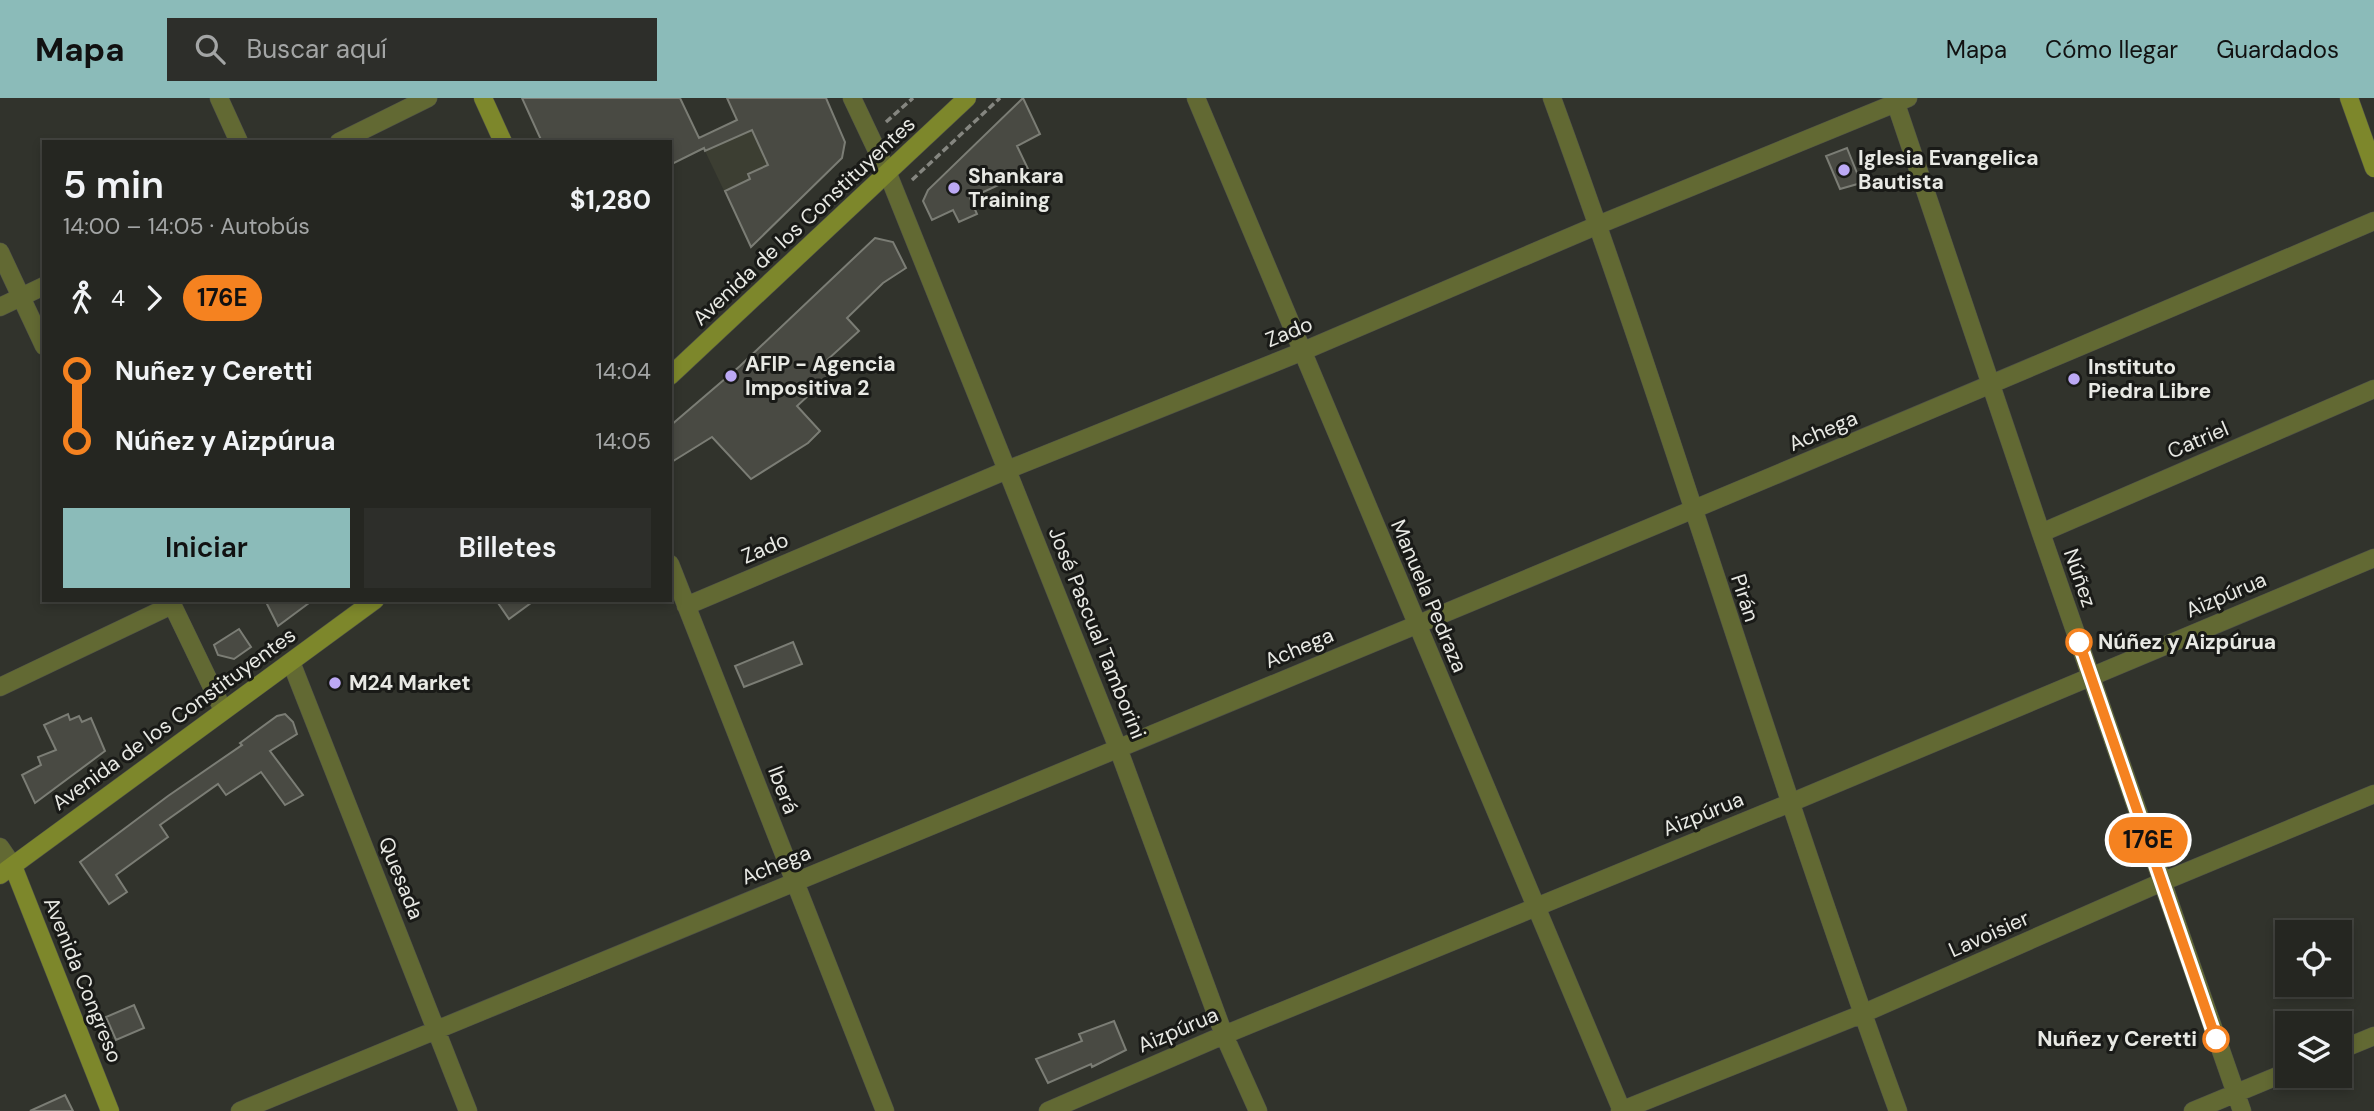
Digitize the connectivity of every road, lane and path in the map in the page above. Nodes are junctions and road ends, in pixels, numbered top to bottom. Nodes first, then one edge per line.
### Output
1 (219, 98) edge
2 (428, 98) edge
3 (483, 98) edge
4 (852, 98) edge
5 (913, 98) edge
6 (967, 98) edge
7 (1000, 98) edge
8 (1196, 98) edge
9 (1552, 98) edge
10 (2349, 98) edge
11 (1899, 100) edge
12 (886, 122) dead end
13 (238, 140) edge
14 (343, 140) edge
15 (502, 140) edge
16 (2374, 168) edge
17 (888, 174) junction
18 (912, 180) dead end
19 (2374, 221) edge
20 (1598, 225) junction
21 (0, 252) edge
22 (42, 287) edge
23 (19, 297) junction
24 (0, 307) edge
25 (42, 342) edge
26 (1301, 352) junction
27 (672, 374) edge
28 (1990, 386) junction
29 (2374, 389) edge
30 (1007, 470) junction
31 (1692, 510) junction
32 (2041, 533) junction
33 (2374, 558) edge
34 (672, 569) edge
35 (171, 602) edge
36 (372, 602) edge
37 (686, 606) junction
38 (1417, 623) junction
39 (290, 662) junction
40 (2091, 676) junction
41 (0, 687) edge
42 (223, 710) junction
43 (1118, 748) junction
44 (2374, 794) edge
45 (1790, 803) junction
46 (0, 847) edge
47 (6, 870) edge
48 (794, 882) junction
49 (2162, 882) junction
50 (1536, 907) junction
51 (1862, 1014) junction
52 (437, 1030) junction
53 (1224, 1035) junction
54 (2374, 1036) edge
55 (2352, 1045) edge
56 (2275, 1077) edge
57 (2236, 1094) junction
58 (110, 1111) edge
59 (240, 1111) edge
60 (468, 1111) edge
61 (885, 1111) edge
62 (1048, 1111) edge
63 (1258, 1111) edge
64 (1621, 1111) edge
65 (1898, 1111) edge
66 (2193, 1111) edge
67 (2242, 1111) edge

1 - 13 street
2 - 14 street
3 - 15 main road
4 - 17 street, José Pascual Tamborini
5 - 12 path
6 - 17 main road, Avenida de los Constituyentes
7 - 18 path
8 - 26 street, Manuela Pedraza
9 - 20 street, Pirán
10 - 16 main road
11 - 20 street, Zado
11 - 28 street, Núñez
17 - 27 main road, Avenida de los Constituyentes
17 - 30 street, José Pascual Tamborini
19 - 28 street, Achega
20 - 26 street, Zado
20 - 31 street, Pirán
21 - 23 street
22 - 23 street
23 - 24 street
23 - 25 street
26 - 30 street, Zado
26 - 38 street, Manuela Pedraza
28 - 31 street, Achega
28 - 32 street, Núñez
29 - 32 street, Catriel
30 - 37 street, Zado
30 - 43 street, José Pascual Tamborini
31 - 38 street, Achega
31 - 45 street, Pirán
32 - 40 street, Núñez
33 - 40 street, Aizpúrua
34 - 37 street, Iberá
35 - 41 street
35 - 42 street
36 - 39 main road, Avenida de los Constituyentes
37 - 48 street, Iberá
38 - 43 street, Achega
38 - 50 street, Manuela Pedraza
39 - 42 main road, Avenida de los Constituyentes
39 - 52 street, Quesada
40 - 45 street, Aizpúrua
40 - 49 street, Núñez
42 - 47 main road, Avenida de los Constituyentes
43 - 48 street, Achega
43 - 53 street, José Pascual Tamborini
44 - 49 street, Lavoisier
45 - 50 street, Aizpúrua
45 - 51 street, Pirán
46 - 47 street
47 - 58 main road, Avenida Congreso
48 - 52 street, Achega
48 - 61 street, Iberá
49 - 51 street, Lavoisier
49 - 57 street, Núñez
50 - 53 street, Aizpúrua
50 - 64 street, Manuela Pedraza
51 - 64 street, Lavoisier
51 - 65 street, Pirán
52 - 59 street, Achega
52 - 60 street, Quesada
53 - 62 street, Aizpúrua
53 - 63 street, José Pascual Tamborini
54 - 55 street
56 - 57 street
57 - 66 street
57 - 67 street, Núñez

